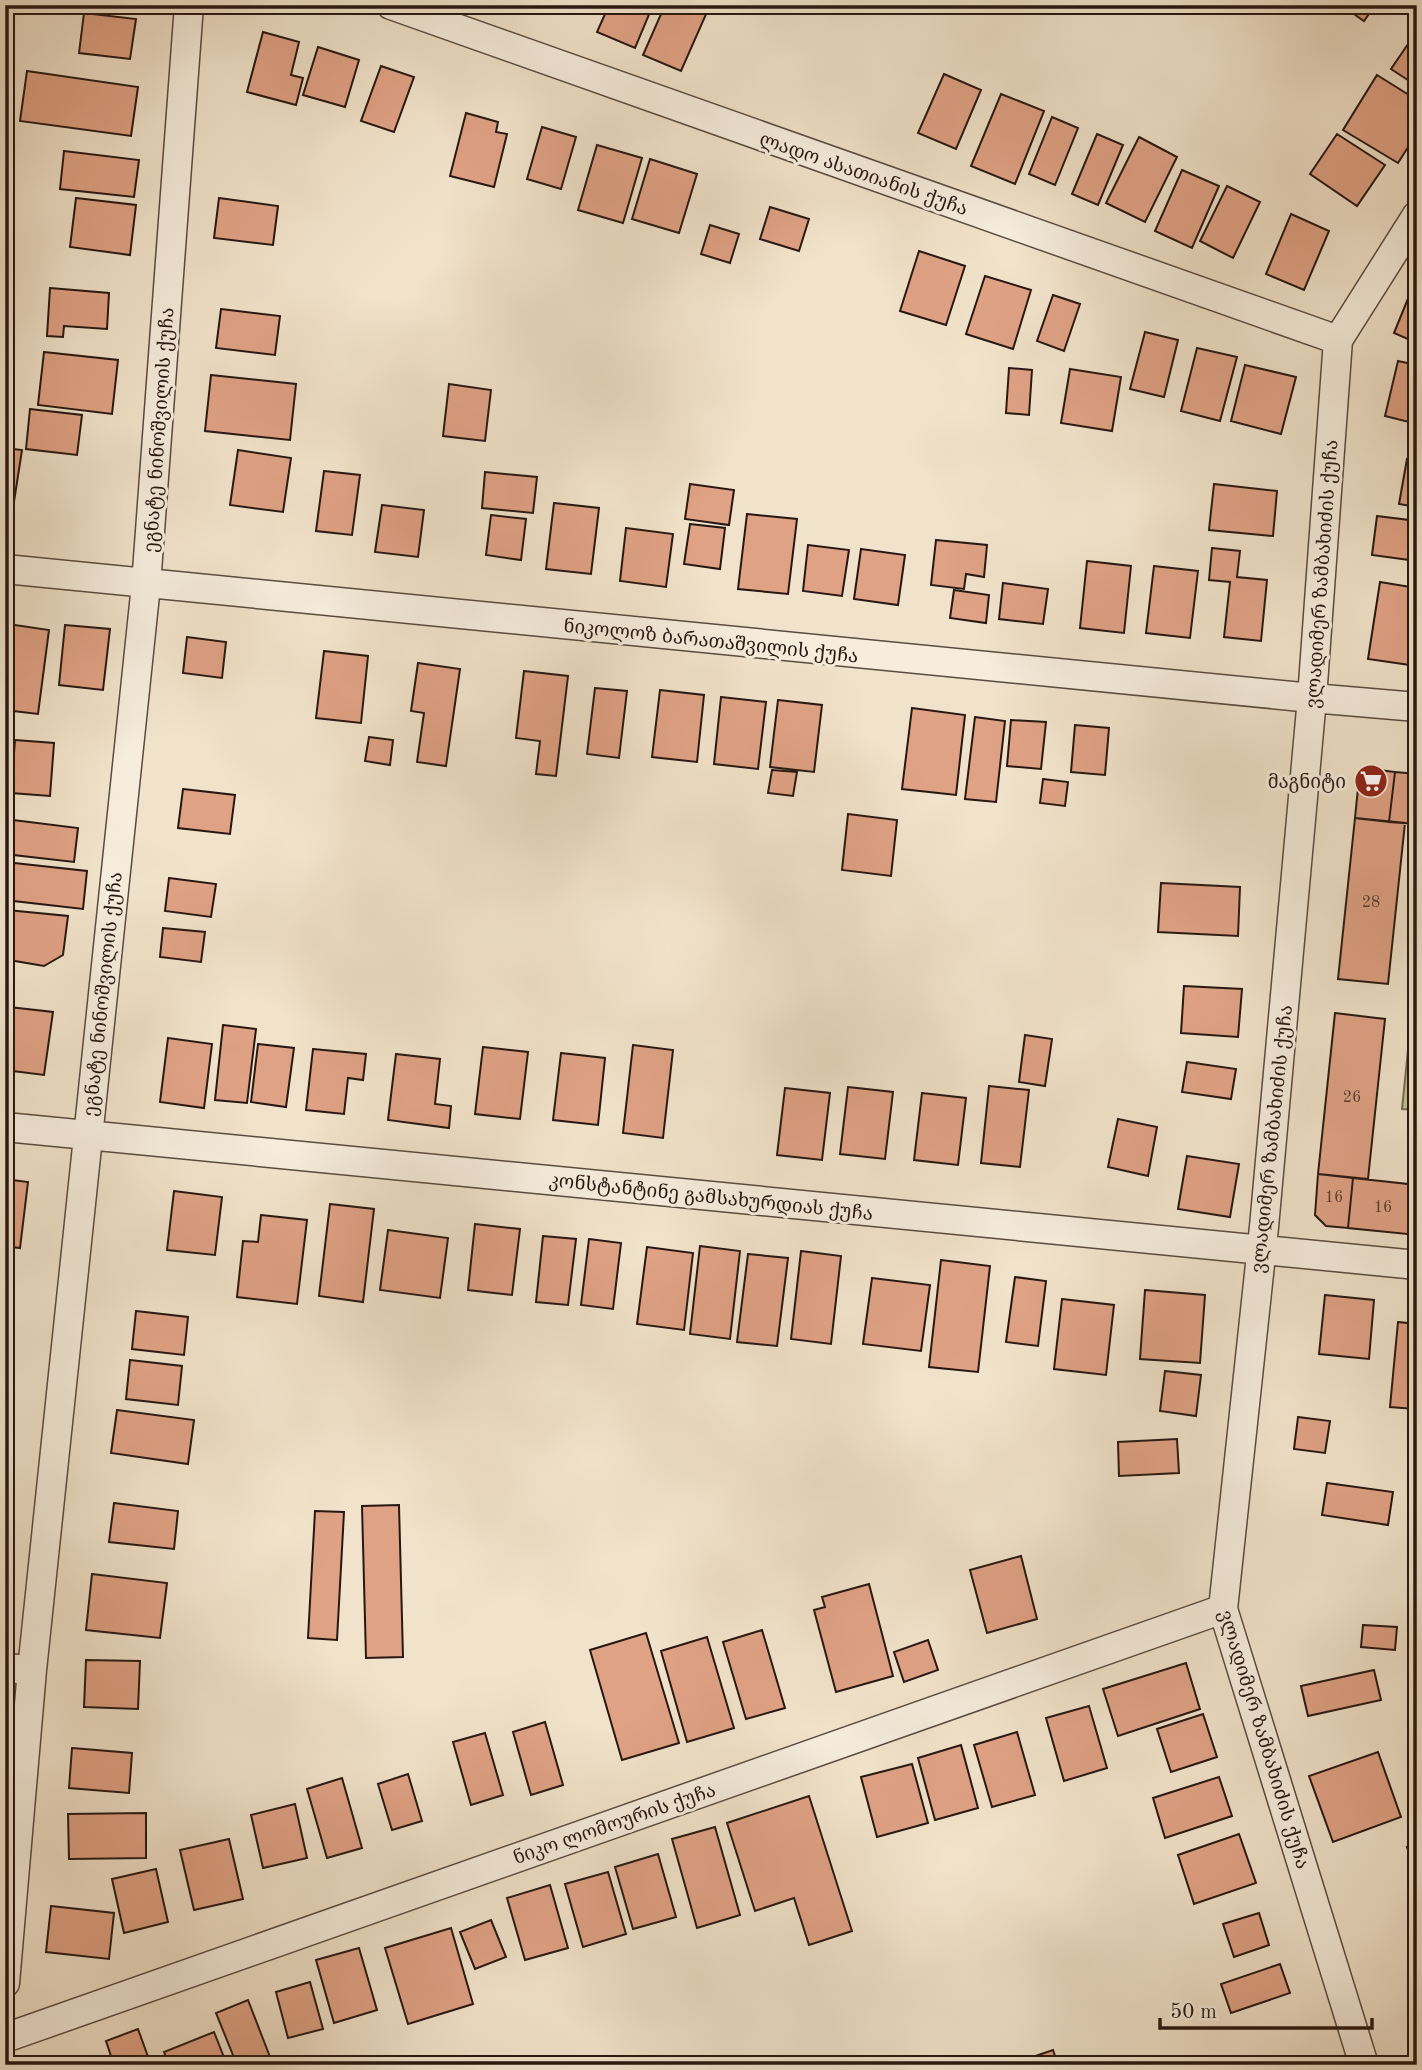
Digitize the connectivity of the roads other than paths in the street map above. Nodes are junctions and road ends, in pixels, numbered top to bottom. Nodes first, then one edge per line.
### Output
1 (189, 5) edge
2 (391, 5) edge
3 (1417, 215) edge
4 (1338, 340) junction
5 (5, 569) edge
6 (146, 584) junction
7 (1312, 698) junction
8 (1417, 707) edge
9 (5, 1127) edge
10 (87, 1135) junction
11 (1260, 1251) junction
12 (1417, 1265) edge
13 (1223, 1609) junction
14 (18, 1669) edge
15 (5, 1983) edge
16 (5, 2038) edge
17 (1364, 2065) edge

1 - 6 street, ეგნატე ნინოშვილის ქუჩა
2 - 4 street, ლადო ასათიანის ქუჩა
3 - 4 street, ვლადიმერ ზამბახიძის ქუჩა
4 - 7 street, ვლადიმერ ზამბახიძის ქუჩა
5 - 6 street, ნიკოლოზ ბარათაშვილის ქუჩა
6 - 7 street, ნიკოლოზ ბარათაშვილის ქუჩა
6 - 10 street, ეგნატე ნინოშვილის ქუჩა
7 - 8 street, ნიკოლოზ ბარათაშვილის ქუჩა
7 - 11 street, ვლადიმერ ზამბახიძის ქუჩა
9 - 10 street, კონსტანტინე გამსახურდიას ქუჩა
10 - 11 street, კონსტანტინე გამსახურდიას ქუჩა
10 - 14 street, ეგნატე ნინოშვილის ქუჩა
11 - 12 street, კონსტანტინე გამსახურდიას ქუჩა
11 - 13 street, ვლადიმერ ზამბახიძის ქუჩა
13 - 16 street, ნიკო ლომოურის ქუჩა
13 - 17 street, ვლადიმერ ზამბახიძის ქუჩა
14 - 15 street, ეგნატე ნინოშვილის ქუჩა

